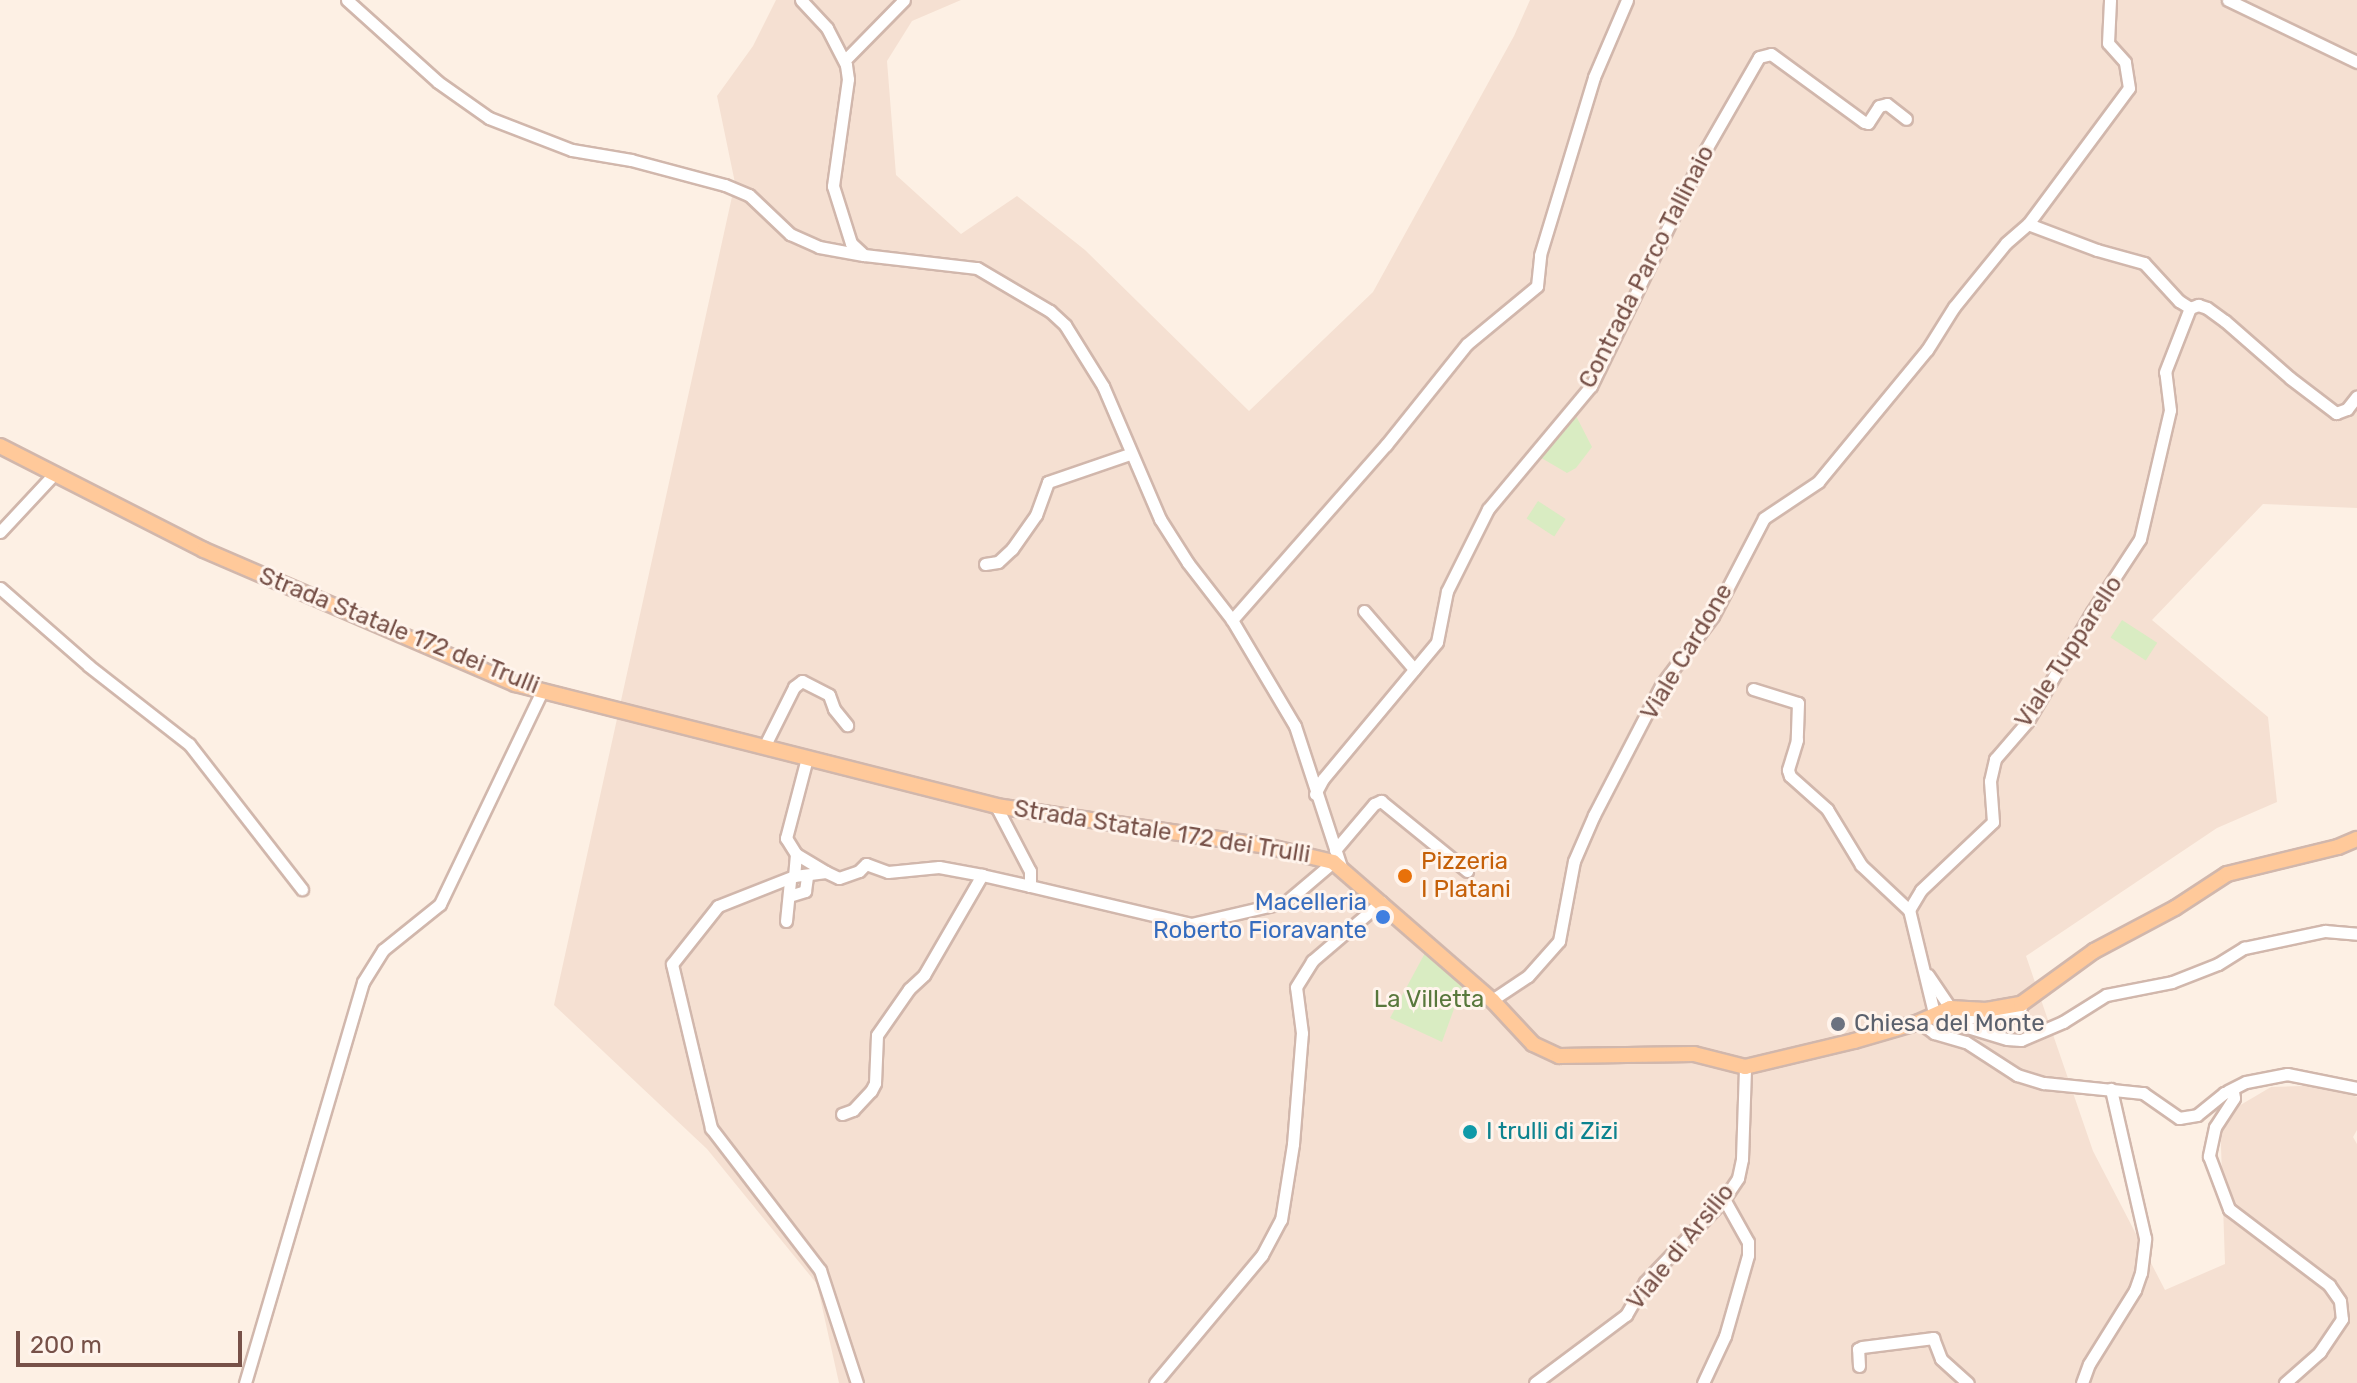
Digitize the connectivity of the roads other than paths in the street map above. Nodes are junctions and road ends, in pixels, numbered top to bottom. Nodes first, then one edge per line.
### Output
1 (347, 0) edge
2 (801, 0) edge
3 (904, 0) edge
4 (1627, 0) edge
5 (2110, 0) edge
6 (2228, 0) edge
7 (845, 60) junction
8 (2357, 62) edge
9 (1906, 119) dead end
10 (2028, 224) junction
11 (864, 255) junction
12 (2190, 308) junction
13 (2357, 396) edge
14 (0, 446) edge
15 (1130, 454) junction
16 (55, 473) junction
17 (0, 532) edge
18 (985, 564) dead end
19 (0, 588) edge
20 (1364, 611) dead end
21 (1232, 620) junction
22 (1414, 669) junction
23 (1753, 689) dead end
24 (542, 691) junction
25 (847, 725) dead end
26 (764, 747) junction
27 (807, 758) junction
28 (1315, 794) junction
29 (996, 806) junction
30 (2357, 839) edge
31 (796, 854) junction
32 (1336, 860) junction
33 (1467, 871) dead end
34 (826, 872) junction
35 (982, 875) junction
36 (797, 878) junction
37 (1030, 886) junction
38 (302, 889) dead end
39 (789, 896) junction
40 (1381, 902) junction
41 (1909, 910) junction
42 (786, 921) dead end
43 (2357, 934) edge
44 (1922, 966) junction
45 (1492, 1000) junction
46 (2021, 1004) junction
47 (1950, 1008) junction
48 (1934, 1013) junction
49 (1919, 1022) junction
50 (1745, 1067) junction
51 (2357, 1088) edge
52 (2111, 1089) junction
53 (2228, 1091) junction
54 (842, 1114) dead end
55 (1724, 1199) junction
56 (1859, 1366) dead end
57 (245, 1383) edge
58 (857, 1383) edge
59 (1155, 1383) edge
60 (1535, 1383) edge
61 (1703, 1383) edge
62 (1968, 1383) edge
63 (2082, 1383) edge
64 (2285, 1383) edge

1 - 11 street
2 - 7 street
3 - 7 street
4 - 21 street
5 - 10 street, Viale Cardone
6 - 8 street
7 - 11 street
9 - 22 street, Contrada Parco Tallinaio
10 - 12 street
10 - 45 street, Viale Cardone
11 - 15 street
12 - 13 street
12 - 41 street, Viale Tupparello
14 - 16 main road, Strada Statale 172 dei Trulli
15 - 18 street
15 - 21 street
16 - 17 street
16 - 24 main road, Strada Statale 172 dei Trulli
19 - 38 street
20 - 22 street
21 - 28 street
22 - 28 street, Contrada Parco Tallinaio
23 - 41 street
24 - 26 main road, Strada Statale 172 dei Trulli
24 - 57 street
25 - 26 street
26 - 27 main road, Strada Statale 172 dei Trulli
27 - 29 main road, Strada Statale 172 dei Trulli
27 - 31 street
28 - 32 street
29 - 32 main road, Strada Statale 172 dei Trulli
29 - 37 street
30 - 46 main road, Strada Statale 172 dei Trulli
31 - 34 street
31 - 36 street
32 - 33 street
32 - 37 street
32 - 40 main road, Strada Statale 172 dei Trulli
34 - 35 street
34 - 36 street
35 - 37 street
35 - 54 street
36 - 39 street
36 - 39 street
36 - 58 street
39 - 42 street
40 - 45 main road, Strada Statale 172 dei Trulli
40 - 59 street
41 - 44 street
43 - 46 street
44 - 47 street
44 - 48 street
45 - 50 main road, Strada Statale 172 dei Trulli
46 - 47 main road, Strada Statale 172 dei Trulli
47 - 48 main road, Strada Statale 172 dei Trulli
48 - 49 main road, Strada Statale 172 dei Trulli
49 - 50 main road, Strada Statale 172 dei Trulli
49 - 52 street
50 - 55 street, Viale di Arsilio
51 - 53 street
52 - 53 street
52 - 63 street
53 - 64 street
55 - 60 street, Viale di Arsilio
55 - 61 street
56 - 62 street

